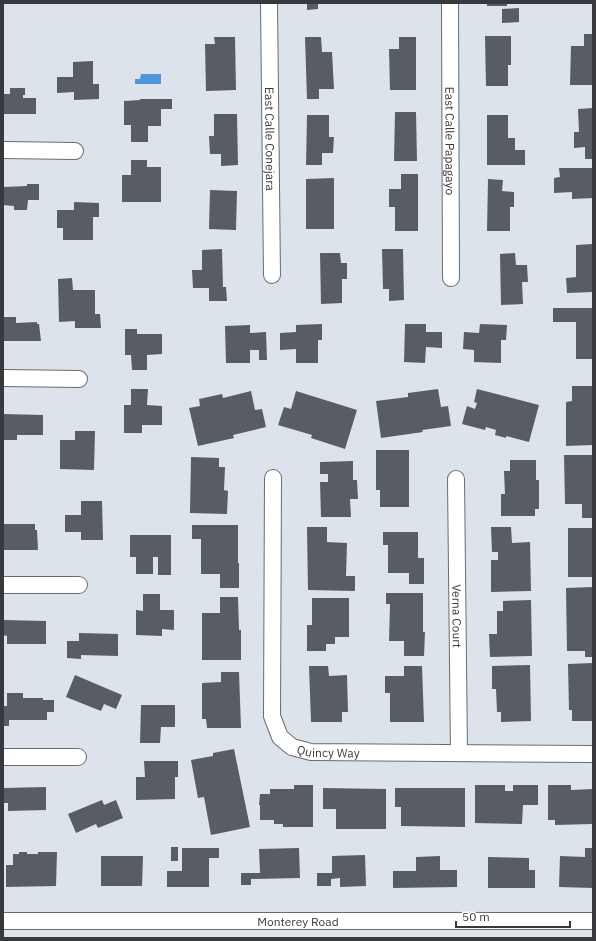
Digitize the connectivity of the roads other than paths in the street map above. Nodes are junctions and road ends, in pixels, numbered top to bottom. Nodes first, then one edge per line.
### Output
1 (269, 3) edge
2 (450, 3) edge
3 (3, 150) edge
4 (75, 151) dead end
5 (272, 275) dead end
6 (451, 278) dead end
7 (3, 378) edge
8 (79, 379) dead end
9 (273, 478) dead end
10 (456, 479) dead end
11 (3, 585) edge
12 (79, 585) dead end
13 (459, 753) junction
14 (593, 754) edge
15 (3, 757) edge
16 (78, 757) dead end
17 (3, 921) edge
18 (593, 921) edge

1 - 5 street, East Calle Conejara
2 - 6 street, East Calle Papagayo
3 - 4 street
7 - 8 street
9 - 13 street, Quincy Way
10 - 13 street, Verna Court
11 - 12 street
13 - 14 street, Quincy Way
15 - 16 street
17 - 18 street, Monterey Road

